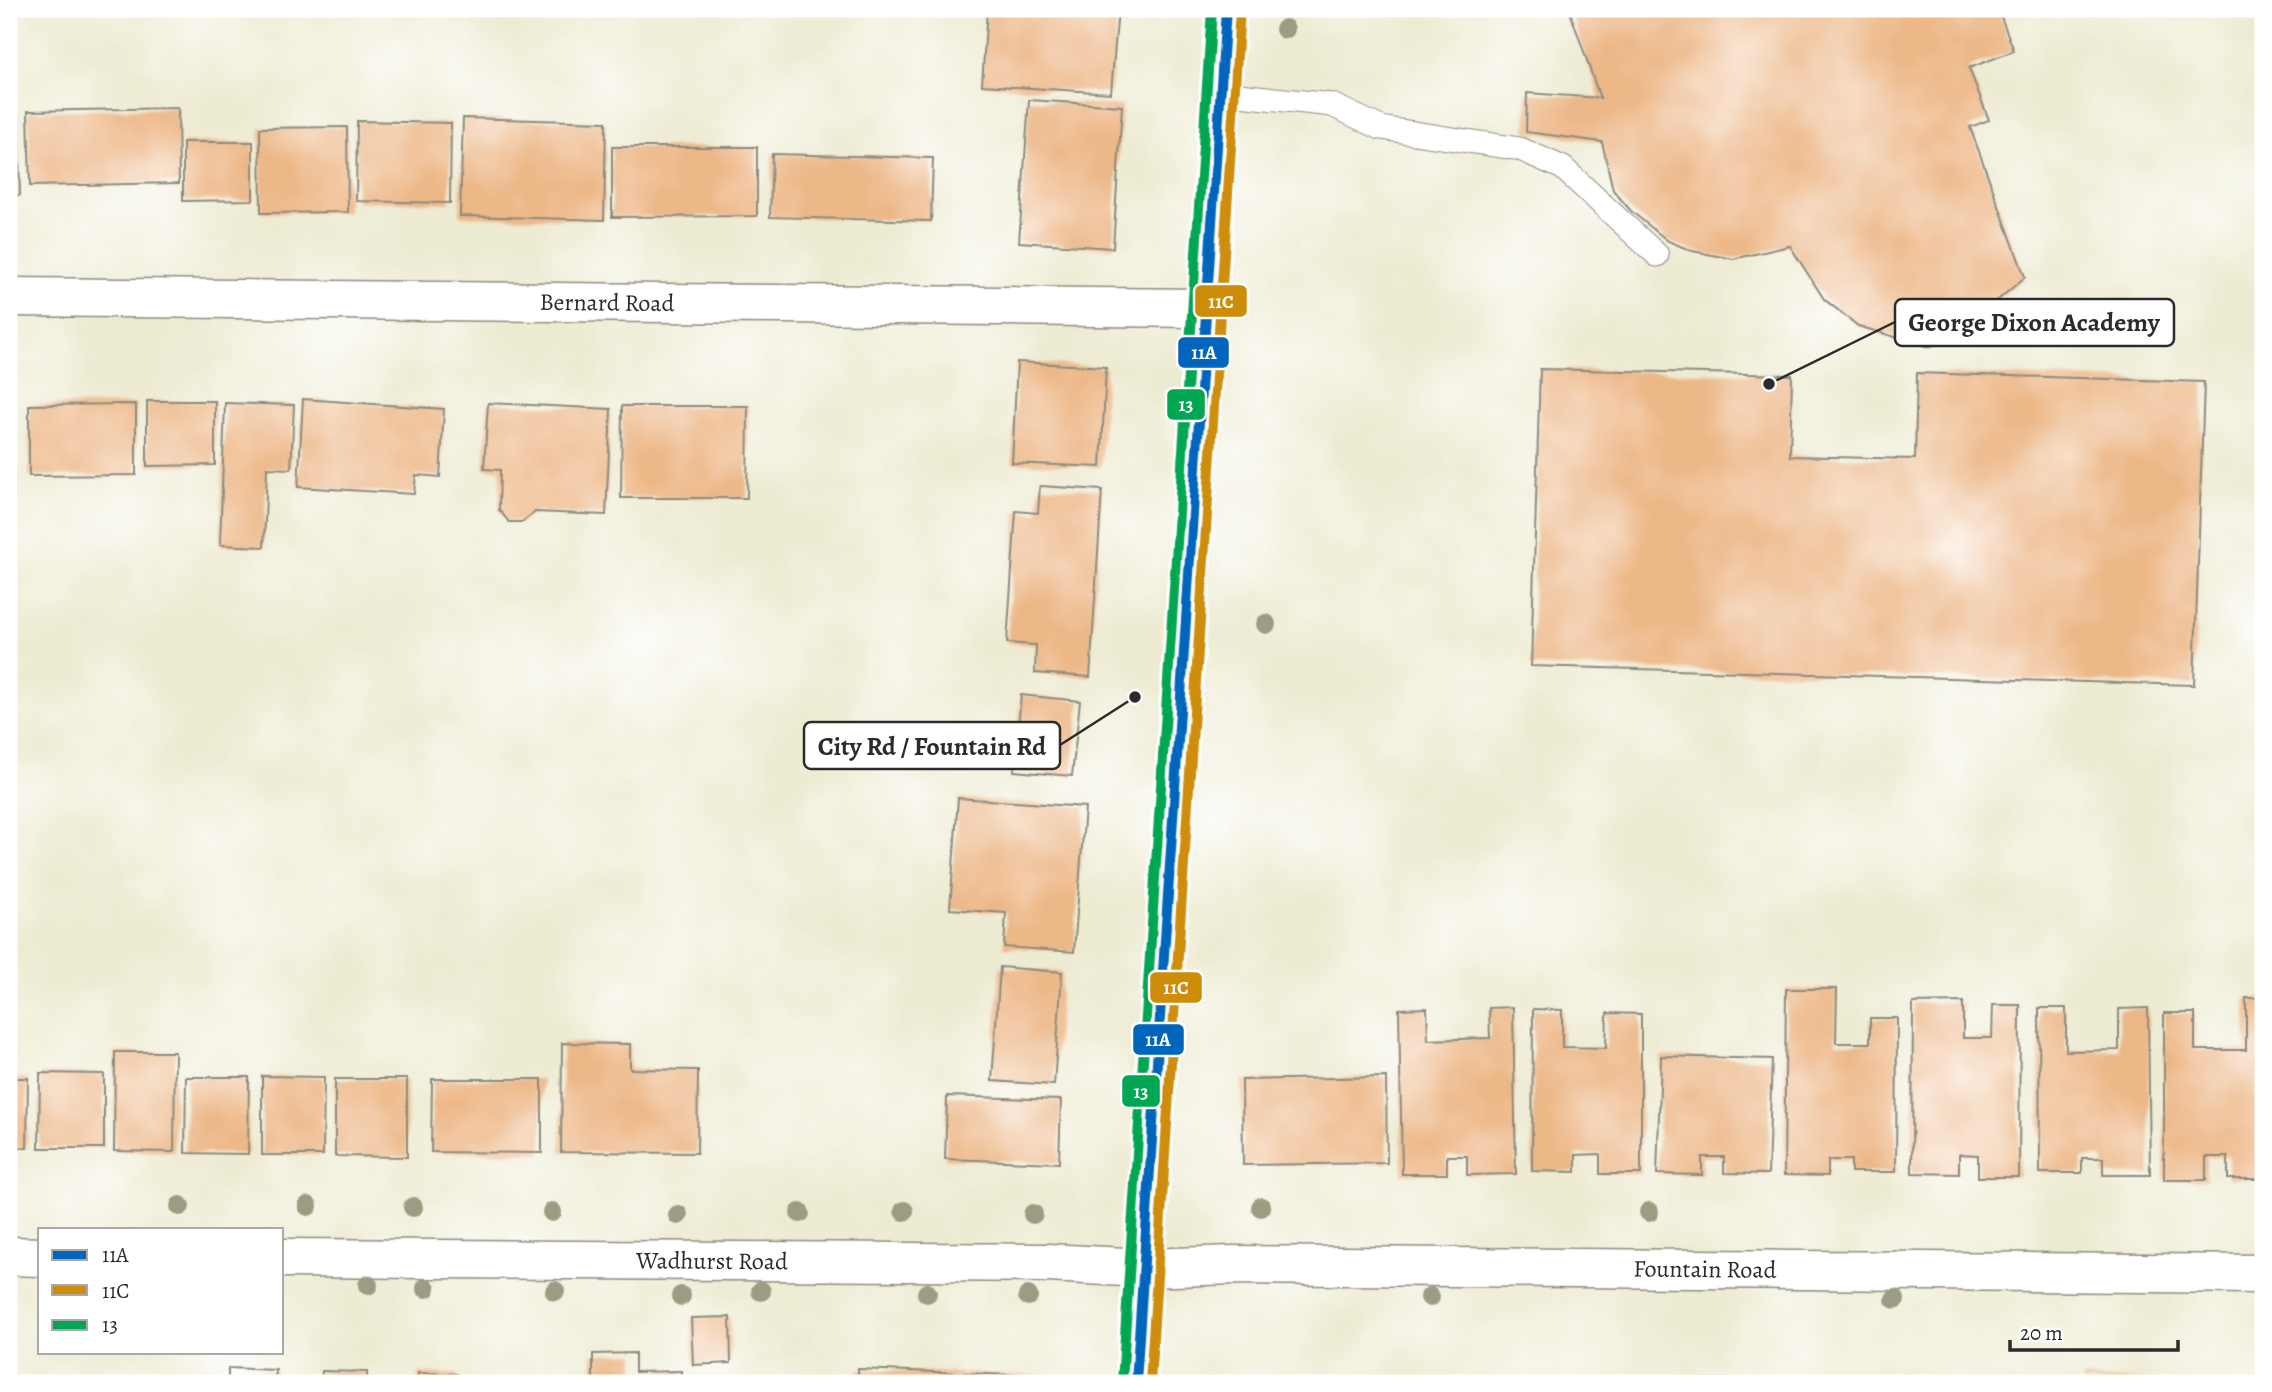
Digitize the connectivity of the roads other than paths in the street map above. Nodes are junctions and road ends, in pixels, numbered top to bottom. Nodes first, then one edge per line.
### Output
1 (1226, 9) edge
2 (1220, 93) junction
3 (1657, 255) dead end
4 (9, 297) edge
5 (1206, 308) junction
6 (9, 1256) edge
7 (38, 1256) edge
8 (284, 1258) edge
9 (1144, 1268) junction
10 (2263, 1274) edge
11 (1136, 1383) edge

1 - 2 street
2 - 3 lane
2 - 5 street
4 - 5 street, Bernard Road
5 - 9 street
6 - 7 street
8 - 9 street, Wadhurst Road
9 - 10 street, Fountain Road
9 - 11 street

